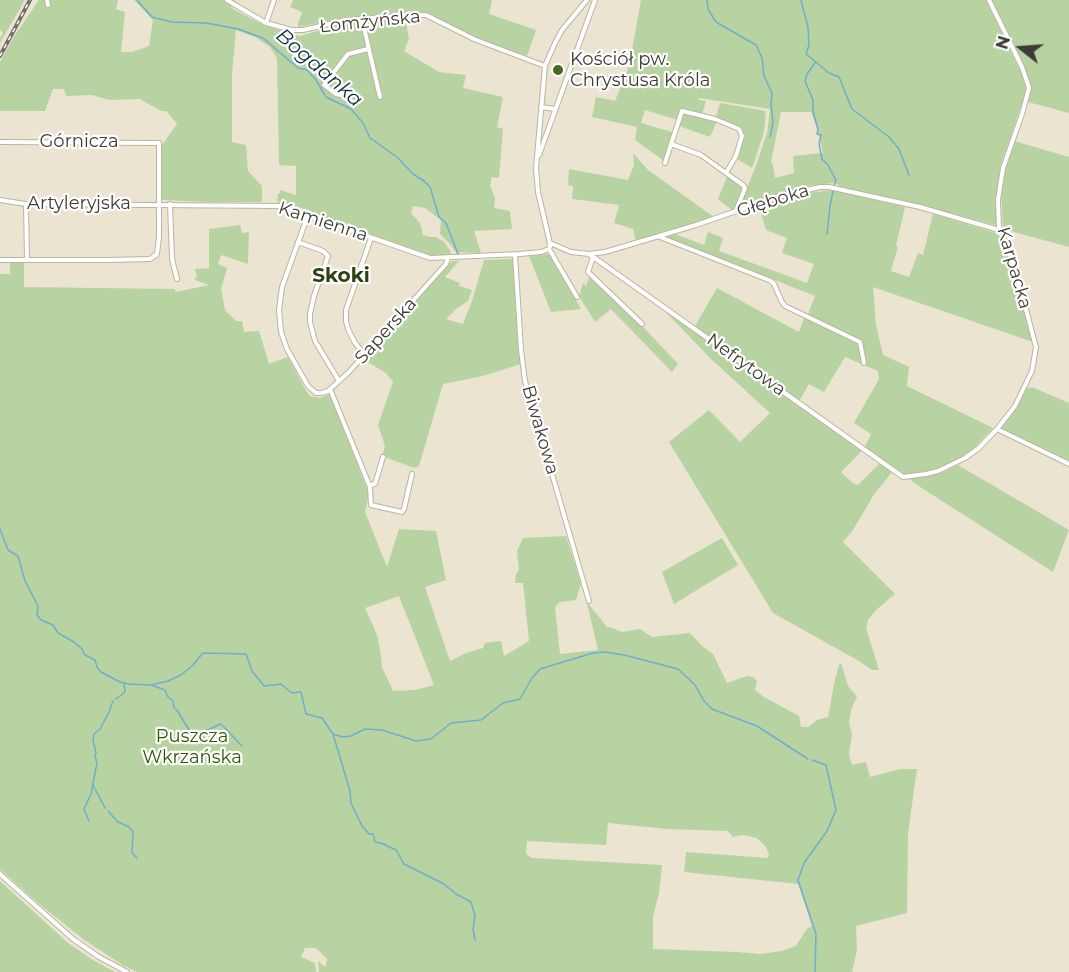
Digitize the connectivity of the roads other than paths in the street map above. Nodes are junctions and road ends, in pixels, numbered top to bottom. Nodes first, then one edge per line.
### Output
1 (227, 0) edge
2 (274, 0) edge
3 (595, 0) edge
4 (989, 0) edge
5 (235, 2) edge
6 (586, 2) edge
7 (591, 9) junction
8 (362, 19) junction
9 (266, 23) junction
10 (368, 50) junction
11 (545, 66) junction
12 (380, 97) dead end
13 (355, 104) dead end
14 (541, 107) junction
15 (555, 109) junction
16 (0, 142) edge
17 (541, 142) junction
18 (671, 144) junction
19 (665, 163) dead end
20 (726, 173) junction
21 (0, 200) edge
22 (26, 204) junction
23 (159, 204) junction
24 (171, 204) junction
25 (735, 212) junction
26 (308, 215) junction
27 (999, 230) junction
28 (659, 237) junction
29 (371, 238) junction
30 (298, 242) junction
31 (550, 243) junction
32 (549, 249) junction
33 (515, 255) junction
34 (591, 256) junction
35 (448, 258) junction
36 (0, 260) edge
37 (27, 260) junction
38 (177, 279) dead end
39 (577, 297) dead end
40 (642, 324) dead end
41 (364, 355) junction
42 (864, 363) dead end
43 (339, 381) junction
44 (330, 389) junction
45 (997, 429) junction
46 (383, 457) dead end
47 (1069, 464) edge
48 (412, 474) dead end
49 (903, 477) joint
50 (369, 484) junction
51 (589, 601) dead end
52 (0, 874) edge
53 (127, 972) edge

1 - 5 street, Łomżyńska
2 - 9 street
3 - 7 street
4 - 27 street, Karpacka
5 - 9 street, Łomżyńska
6 - 7 street
6 - 11 street
7 - 15 street
8 - 9 street, Łomżyńska
8 - 10 street
8 - 11 street, Łomżyńska
10 - 12 street
10 - 13 street
11 - 14 street
14 - 15 street
14 - 17 street
15 - 17 street
16 - 23 street, Górnicza
17 - 31 street
18 - 19 street
18 - 20 street
18 - 20 street
20 - 25 street
21 - 22 street, Artyleryjska
22 - 23 street, Artyleryjska
22 - 37 street
23 - 24 street, Kamienna
23 - 37 street
24 - 26 street, Kamienna
24 - 38 street
25 - 27 street, Głęboka
25 - 28 street, Głęboka
26 - 29 street, Kamienna
26 - 30 street
27 - 45 street, Karpacka
28 - 34 street, Głęboka
28 - 42 street
29 - 35 street, Kamienna
29 - 41 street
30 - 43 street
30 - 44 street, Saperska
31 - 32 street
31 - 34 street, Głęboka
32 - 33 street, Kamienna
32 - 39 street
33 - 35 street, Kamienna
33 - 51 street, Biwakowa
34 - 40 street
34 - 49 street, Nefrytowa
35 - 41 street, Saperska
36 - 37 street
41 - 43 street, Saperska
43 - 44 street, Saperska
44 - 50 street
45 - 47 street
45 - 49 street, Karpacka
46 - 50 street
48 - 50 street
52 - 53 street

